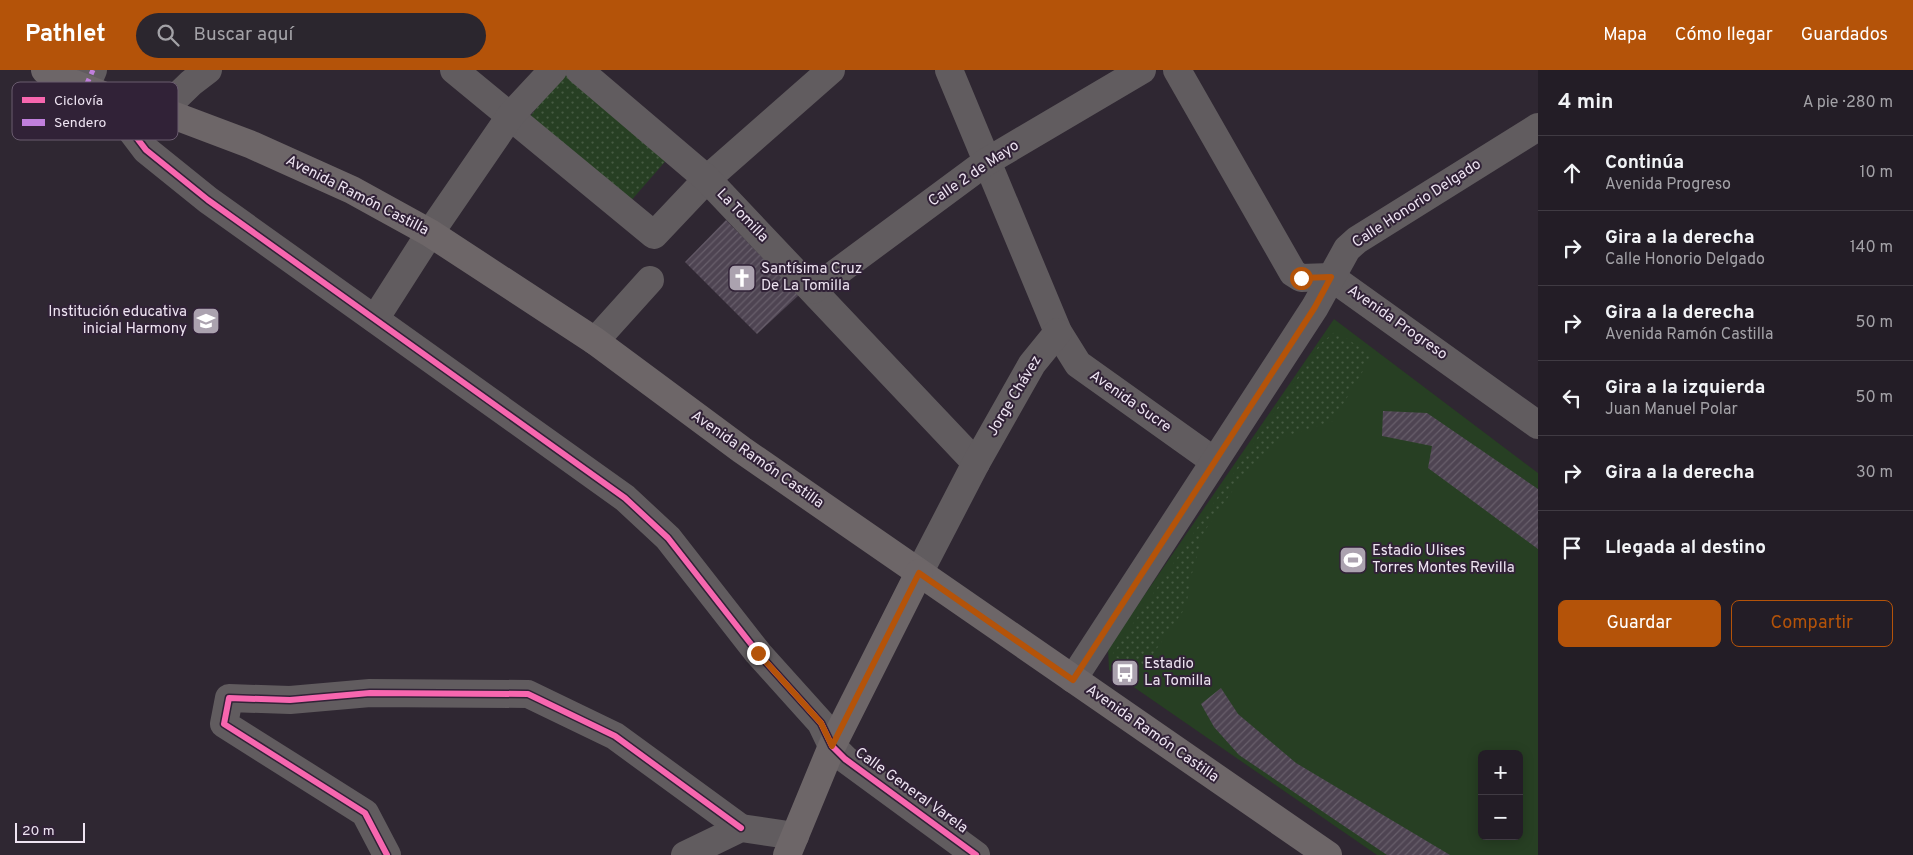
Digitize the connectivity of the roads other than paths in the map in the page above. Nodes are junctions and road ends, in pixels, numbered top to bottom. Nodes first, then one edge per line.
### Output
1 (46, 70) edge
2 (208, 70) edge
3 (454, 70) edge
4 (553, 70) edge
5 (579, 70) edge
6 (830, 70) edge
7 (949, 70) edge
8 (1142, 70) edge
9 (1177, 70) edge
10 (81, 82) edge
11 (178, 97) edge
12 (511, 115) junction
13 (178, 117) edge
14 (1538, 127) edge
15 (138, 140) edge
16 (986, 162) junction
17 (706, 179) junction
18 (430, 233) junction
19 (1331, 277) junction
20 (650, 280) dead end
21 (813, 290) junction
22 (375, 319) junction
23 (1058, 332) junction
24 (595, 341) junction
25 (1538, 424) edge
26 (1214, 460) junction
27 (976, 463) junction
28 (919, 573) junction
29 (1073, 680) junction
30 (832, 746) junction
31 (741, 828) junction
32 (791, 846) edge
33 (387, 855) edge
34 (685, 855) edge
35 (976, 855) edge
36 (1328, 855) edge

1 - 10 main road, Avenida Ramón Castilla
2 - 11 street
3 - 12 street
4 - 12 street
5 - 17 street, La Tomilla
6 - 17 street
7 - 16 street
8 - 16 street, Calle 2 de Mayo
9 - 19 street, Avenida Progreso
12 - 17 street
12 - 18 street
13 - 18 main road, Avenida Ramón Castilla
14 - 19 street, Calle Honorio Delgado
15 - 22 street
16 - 21 street, Calle 2 de Mayo
16 - 23 street
17 - 21 street, La Tomilla
18 - 22 street
18 - 24 main road, Avenida Ramón Castilla
19 - 25 street, Avenida Progreso
19 - 26 street, Calle Honorio Delgado
20 - 24 street
21 - 27 street, La Tomilla
22 - 30 street
23 - 26 street, Avenida Sucre
23 - 27 street, Jorge Chávez
24 - 28 main road, Avenida Ramón Castilla
26 - 29 street, Calle Honorio Delgado
27 - 28 street, Jorge Chávez
28 - 29 main road, Avenida Ramón Castilla
28 - 30 main road
29 - 36 main road, Avenida Ramón Castilla
30 - 32 main road
30 - 35 street, Calle General Varela
31 - 32 street
31 - 33 street
31 - 34 street

